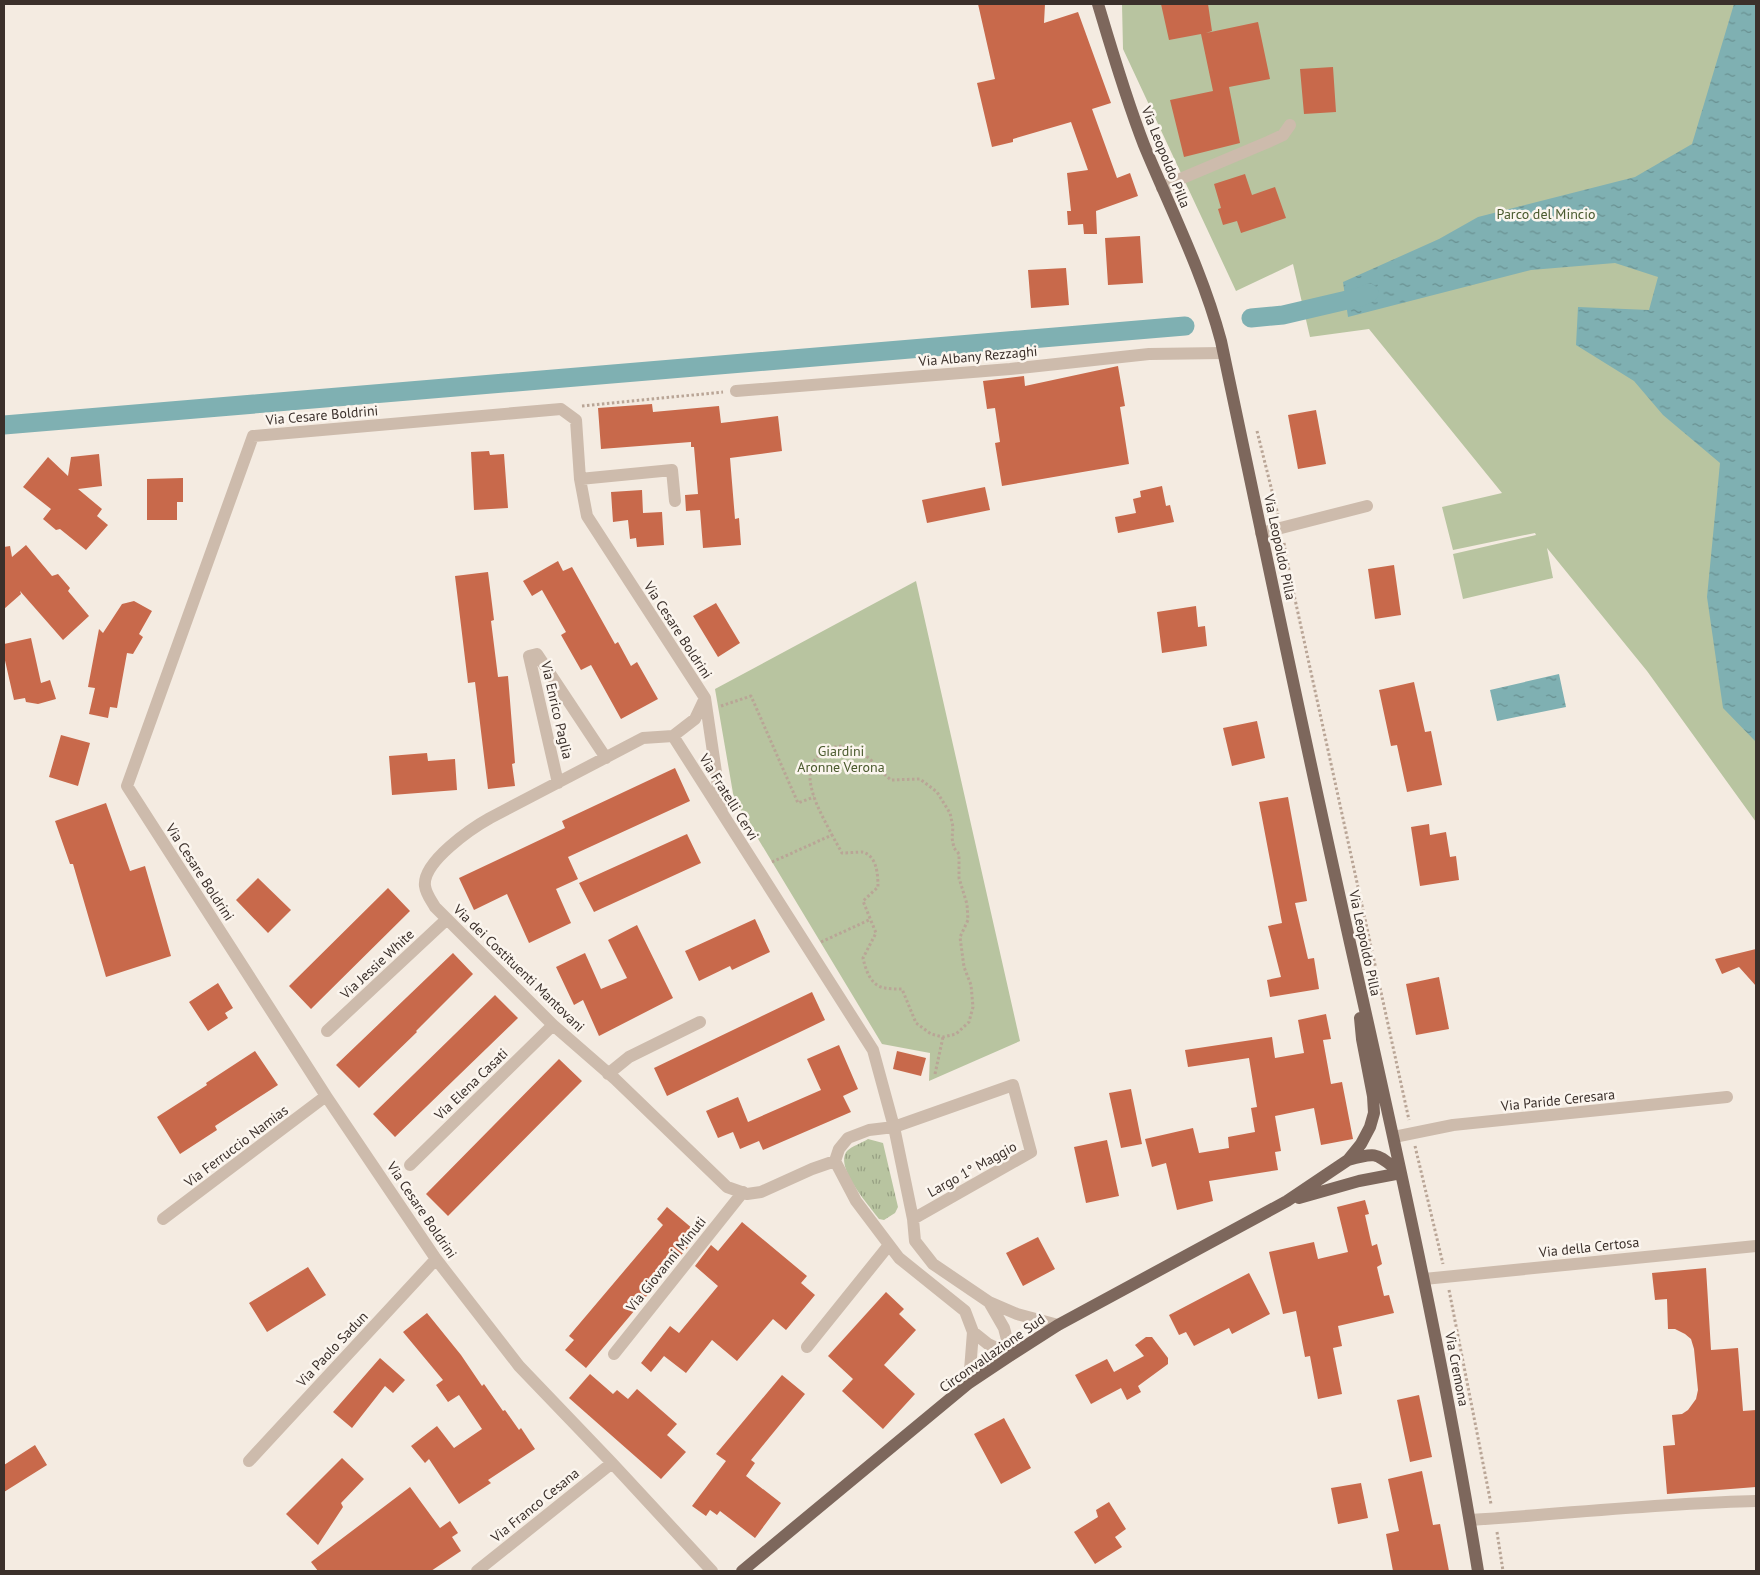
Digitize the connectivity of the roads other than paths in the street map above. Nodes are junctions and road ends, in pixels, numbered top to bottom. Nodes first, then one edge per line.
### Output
1 (1098, 4) edge
2 (1290, 125) dead end
3 (1162, 188) junction
4 (1222, 347) junction
5 (736, 391) road end
6 (580, 478) junction
7 (675, 501) dead end
8 (1367, 506) dead end
9 (1261, 533) junction
10 (705, 698) junction
11 (673, 736) junction
12 (606, 758) junction
13 (558, 783) junction
14 (722, 813) junction
15 (447, 919) junction
16 (1354, 963) junction
17 (700, 1022) dead end
18 (554, 1025) junction
19 (327, 1031) dead end
20 (608, 1074) junction
21 (326, 1096) junction
22 (1727, 1097) dead end
23 (894, 1127) junction
24 (1394, 1137) junction
25 (1348, 1160) junction
26 (835, 1161) junction
27 (410, 1165) dead end
28 (1401, 1173) junction
29 (743, 1192) junction
30 (1287, 1201) junction
31 (164, 1219) dead end
32 (913, 1219) junction
33 (889, 1245) junction
34 (1756, 1246) edge
35 (436, 1258) junction
36 (1424, 1279) junction
37 (989, 1302) junction
38 (1058, 1325) junction
39 (973, 1332) junction
40 (807, 1347) dead end
41 (614, 1354) dead end
42 (1011, 1354) junction
43 (969, 1383) junction
44 (249, 1461) dead end
45 (612, 1463) junction
46 (1756, 1502) edge
47 (1470, 1520) junction
48 (477, 1571) edge
49 (712, 1571) edge
50 (742, 1571) edge
51 (1478, 1571) edge

1 - 3 main road, Via Leopoldo Pilla
2 - 3 street
3 - 4 main road, Via Leopoldo Pilla
4 - 5 street, Via Albany Rezzaghi
4 - 9 main road, Via Leopoldo Pilla
6 - 7 street
6 - 10 street, Via Cesare Boldrini
6 - 21 street, Via Cesare Boldrini
8 - 9 street
9 - 16 main road, Via Leopoldo Pilla
10 - 11 street, Via Cesare Boldrini
10 - 14 street
11 - 12 street
11 - 14 street, Via Fratelli Cervi
12 - 13 street
12 - 13 street, Via Enrico Paglia
13 - 15 street, Via dei Costituenti Mantovani
14 - 23 street, Via Fratelli Cervi
15 - 18 street, Via dei Costituenti Mantovani
15 - 19 street, Via Jessie White
16 - 24 main road, Via Leopoldo Pilla
16 - 25 main road, Circonvallazione Sud
17 - 20 street
18 - 20 street, Via dei Costituenti Mantovani
18 - 27 street, Via Elena Casati
20 - 29 street, Via dei Costituenti Mantovani
21 - 31 street, Via Ferruccio Namias
21 - 35 street, Via Cesare Boldrini
22 - 24 street, Via Paride Ceresara
23 - 26 street, Largo 1° Maggio
23 - 32 street, Largo 1° Maggio
23 - 32 street, Largo 1° Maggio
24 - 28 main road, Via Cremona
25 - 28 main road, Circonvallazione Sud
25 - 30 main road, Circonvallazione Sud
26 - 29 street
26 - 33 street
28 - 30 main road, Circonvallazione Sud
28 - 36 main road, Via Cremona
29 - 41 street, Via Giovanni Minuti
30 - 38 main road, Circonvallazione Sud
32 - 37 street, Largo 1° Maggio
33 - 39 street
33 - 40 street
34 - 36 street, Via della Certosa
35 - 44 street, Via Paolo Sadun
35 - 45 street, Via Cesare Boldrini
36 - 47 main road, Via Cremona
37 - 38 street, Largo 1° Maggio
37 - 42 street
38 - 42 main road, Circonvallazione Sud
39 - 42 street
39 - 43 street
42 - 43 main road, Circonvallazione Sud
43 - 50 main road, Circonvallazione Sud
45 - 48 street, Via Franco Cesana
45 - 49 street, Via Cesare Boldrini
46 - 47 street
47 - 51 main road, Via Cremona

